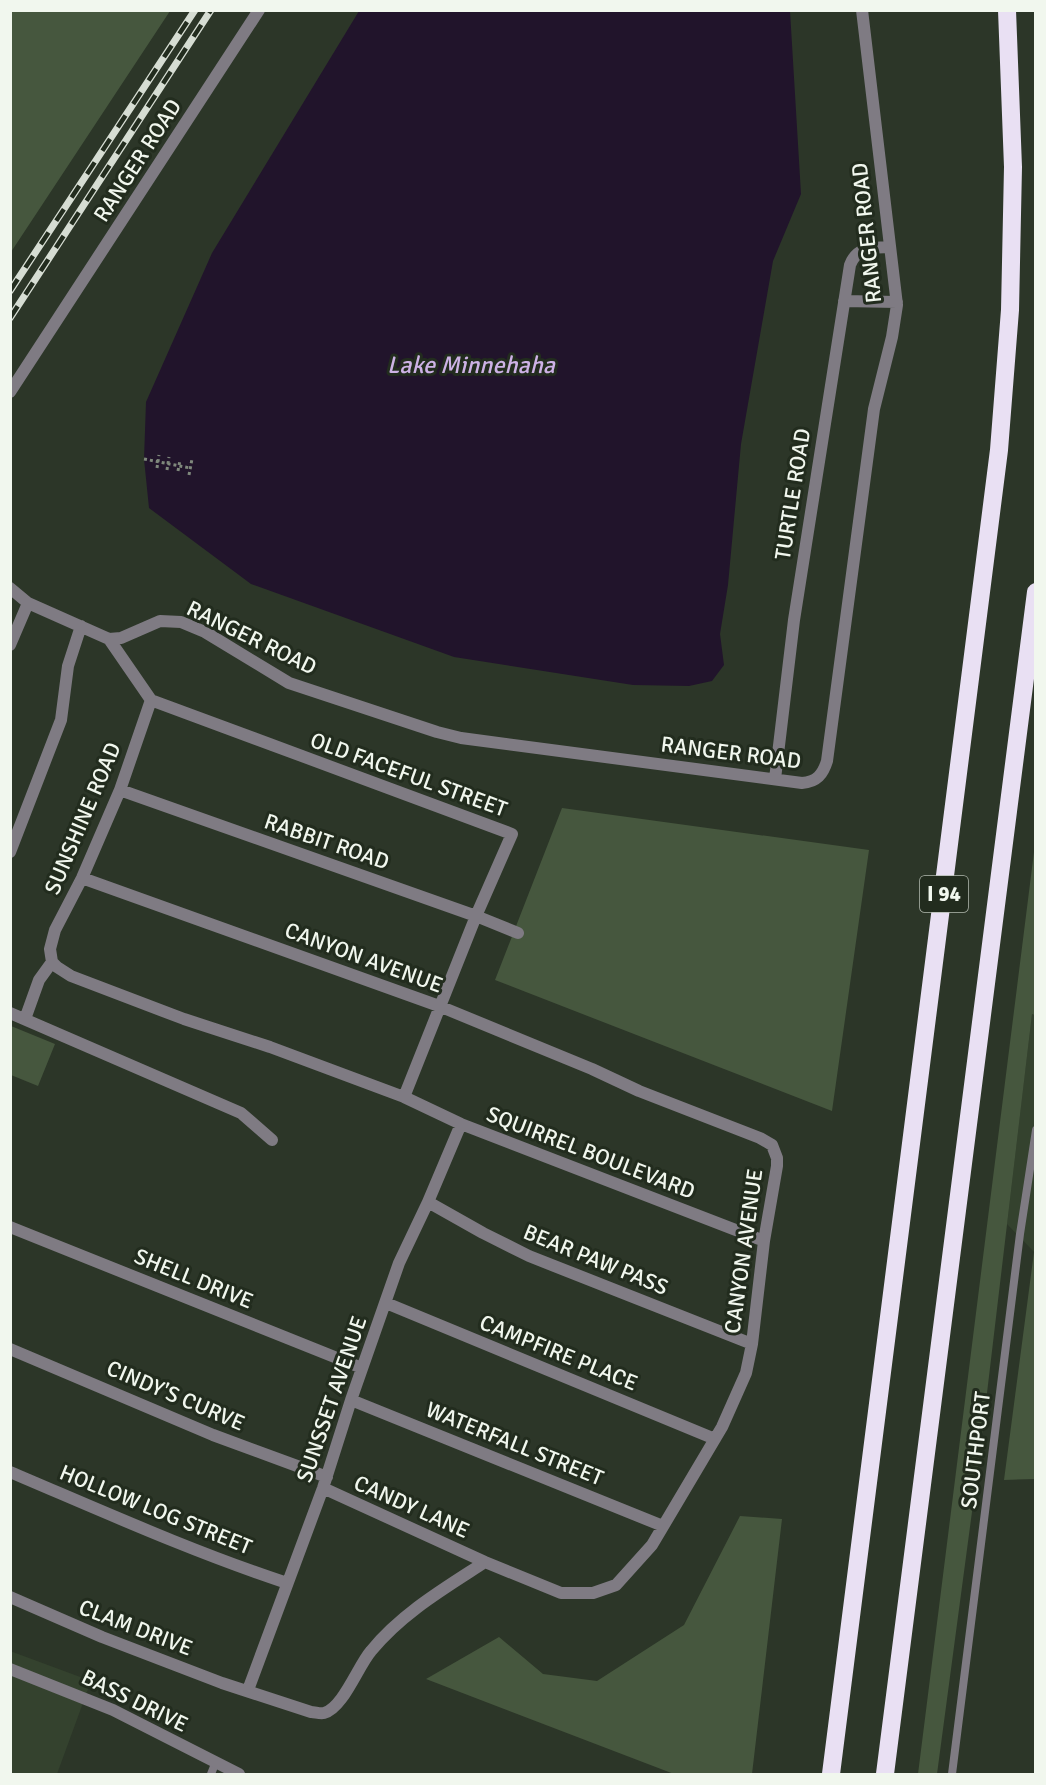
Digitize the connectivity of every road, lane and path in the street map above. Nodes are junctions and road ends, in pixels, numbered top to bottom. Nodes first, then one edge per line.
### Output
1 (258, 10) edge
2 (862, 10) edge
3 (1007, 10) edge
4 (890, 247) junction
5 (844, 301) junction
6 (897, 302) junction
7 (10, 392) edge
8 (159, 455) dead end
9 (169, 456) dead end
10 (144, 459) dead end
11 (192, 459) dead end
12 (180, 460) dead end
13 (158, 462) junction
14 (168, 464) junction
15 (179, 466) junction
16 (157, 468) dead end
17 (190, 468) junction
18 (167, 470) dead end
19 (178, 471) dead end
20 (189, 475) dead end
21 (10, 588) edge
22 (1035, 592) edge
23 (28, 603) junction
24 (81, 626) junction
25 (110, 639) junction
26 (11, 641) edge
27 (151, 700) junction
28 (775, 779) junction
29 (120, 790) junction
30 (10, 852) edge
31 (82, 878) junction
32 (476, 916) junction
33 (518, 933) dead end
34 (52, 962) junction
35 (439, 1006) junction
36 (10, 1013) edge
37 (25, 1019) junction
38 (404, 1097) junction
39 (461, 1124) junction
40 (1035, 1130) edge
41 (272, 1140) dead end
42 (428, 1202) junction
43 (10, 1227) edge
44 (764, 1241) junction
45 (386, 1304) junction
46 (752, 1344) junction
47 (10, 1349) edge
48 (362, 1368) junction
49 (351, 1400) junction
50 (715, 1438) junction
51 (10, 1472) edge
52 (325, 1483) junction
53 (663, 1526) junction
54 (485, 1562) junction
55 (287, 1583) junction
56 (10, 1596) edge
57 (10, 1669) edge
58 (248, 1690) junction
59 (213, 1769) edge
60 (239, 1774) edge
61 (831, 1774) edge
62 (885, 1774) edge
63 (951, 1774) edge

1 - 7 street, RANGER ROAD
2 - 4 street, RANGER ROAD
3 - 61 highway, I 94
4 - 5 street, TURTLE ROAD
4 - 6 street, RANGER ROAD
5 - 6 street
5 - 28 street, TURTLE ROAD
6 - 28 street, RANGER ROAD
8 - 13 path
9 - 14 path
10 - 13 path
11 - 17 path
12 - 15 path
13 - 14 path
13 - 16 path
14 - 15 path
14 - 18 path
15 - 17 path
15 - 19 path
17 - 20 path
21 - 23 street
22 - 62 highway, I 94
23 - 24 street
23 - 26 street
24 - 25 street
24 - 30 street
25 - 27 street
25 - 28 street, RANGER ROAD
27 - 29 street, SUNSHINE ROAD
27 - 32 street, OLD FACEFUL STREET
29 - 31 street, SUNSHINE ROAD
29 - 32 street, RABBIT ROAD
31 - 34 street, SUNSHINE ROAD
31 - 35 street, CANYON AVENUE
32 - 33 street, RABBIT ROAD
32 - 35 street, OLD FACEFUL STREET
34 - 37 street, SUNSHINE ROAD
34 - 38 street
35 - 38 street, OLD FACEFUL STREET
35 - 44 street, CANYON AVENUE
36 - 37 street
37 - 41 street
38 - 39 street, SQUIRREL BOULEVARD
39 - 42 street, SUNSSET AVENUE
39 - 44 street, SQUIRREL BOULEVARD
40 - 63 lane, SOUTHPORT
42 - 45 street, SUNSSET AVENUE
42 - 46 street, BEAR PAW PASS
43 - 48 street, SHELL DRIVE
44 - 46 street, CANYON AVENUE
45 - 48 street, SUNSSET AVENUE
45 - 50 street, CAMPFIRE PLACE
46 - 50 street, CANYON AVENUE
47 - 52 street, CINDY'S CURVE
48 - 49 street, SUNSSET AVENUE
49 - 52 street, SUNSSET AVENUE
49 - 53 street, WATERFALL STREET
50 - 53 street, CANYON AVENUE
51 - 55 street, HOLLOW LOG STREET
52 - 54 street, CANDY LANE
52 - 55 street, SUNSSET AVENUE
53 - 54 street, CANYON AVENUE
54 - 58 street
55 - 58 street, SUNSSET AVENUE
56 - 58 street, CLAM DRIVE
57 - 59 street, BASS DRIVE
59 - 60 street, BASS DRIVE

